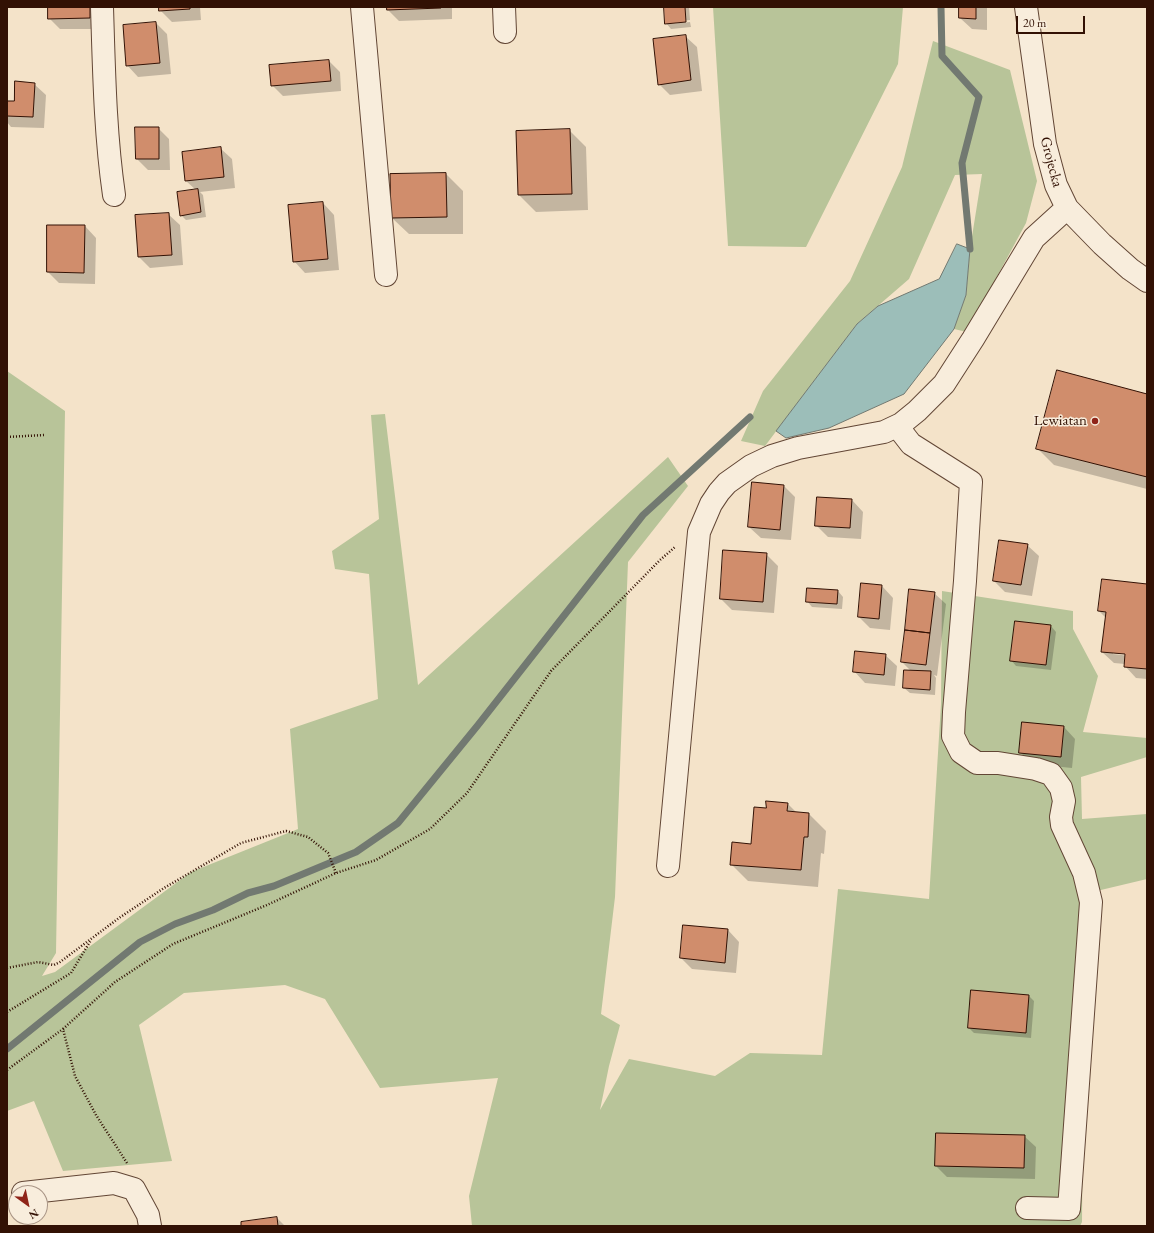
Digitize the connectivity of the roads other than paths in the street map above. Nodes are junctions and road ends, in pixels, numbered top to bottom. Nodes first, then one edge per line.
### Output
1 (102, 7) edge
2 (362, 7) edge
3 (504, 7) edge
4 (1026, 7) edge
5 (505, 32) dead end
6 (114, 195) dead end
7 (1067, 208) junction
8 (386, 275) dead end
9 (1147, 281) edge
10 (896, 426) junction
11 (668, 866) dead end
12 (48, 1190) edge
13 (1027, 1208) dead end
14 (150, 1226) edge

1 - 6 street
2 - 8 street
3 - 5 street
4 - 7 street, Grojecka
7 - 9 street, Grojecka
7 - 10 street
10 - 11 street
10 - 13 street
12 - 14 street

